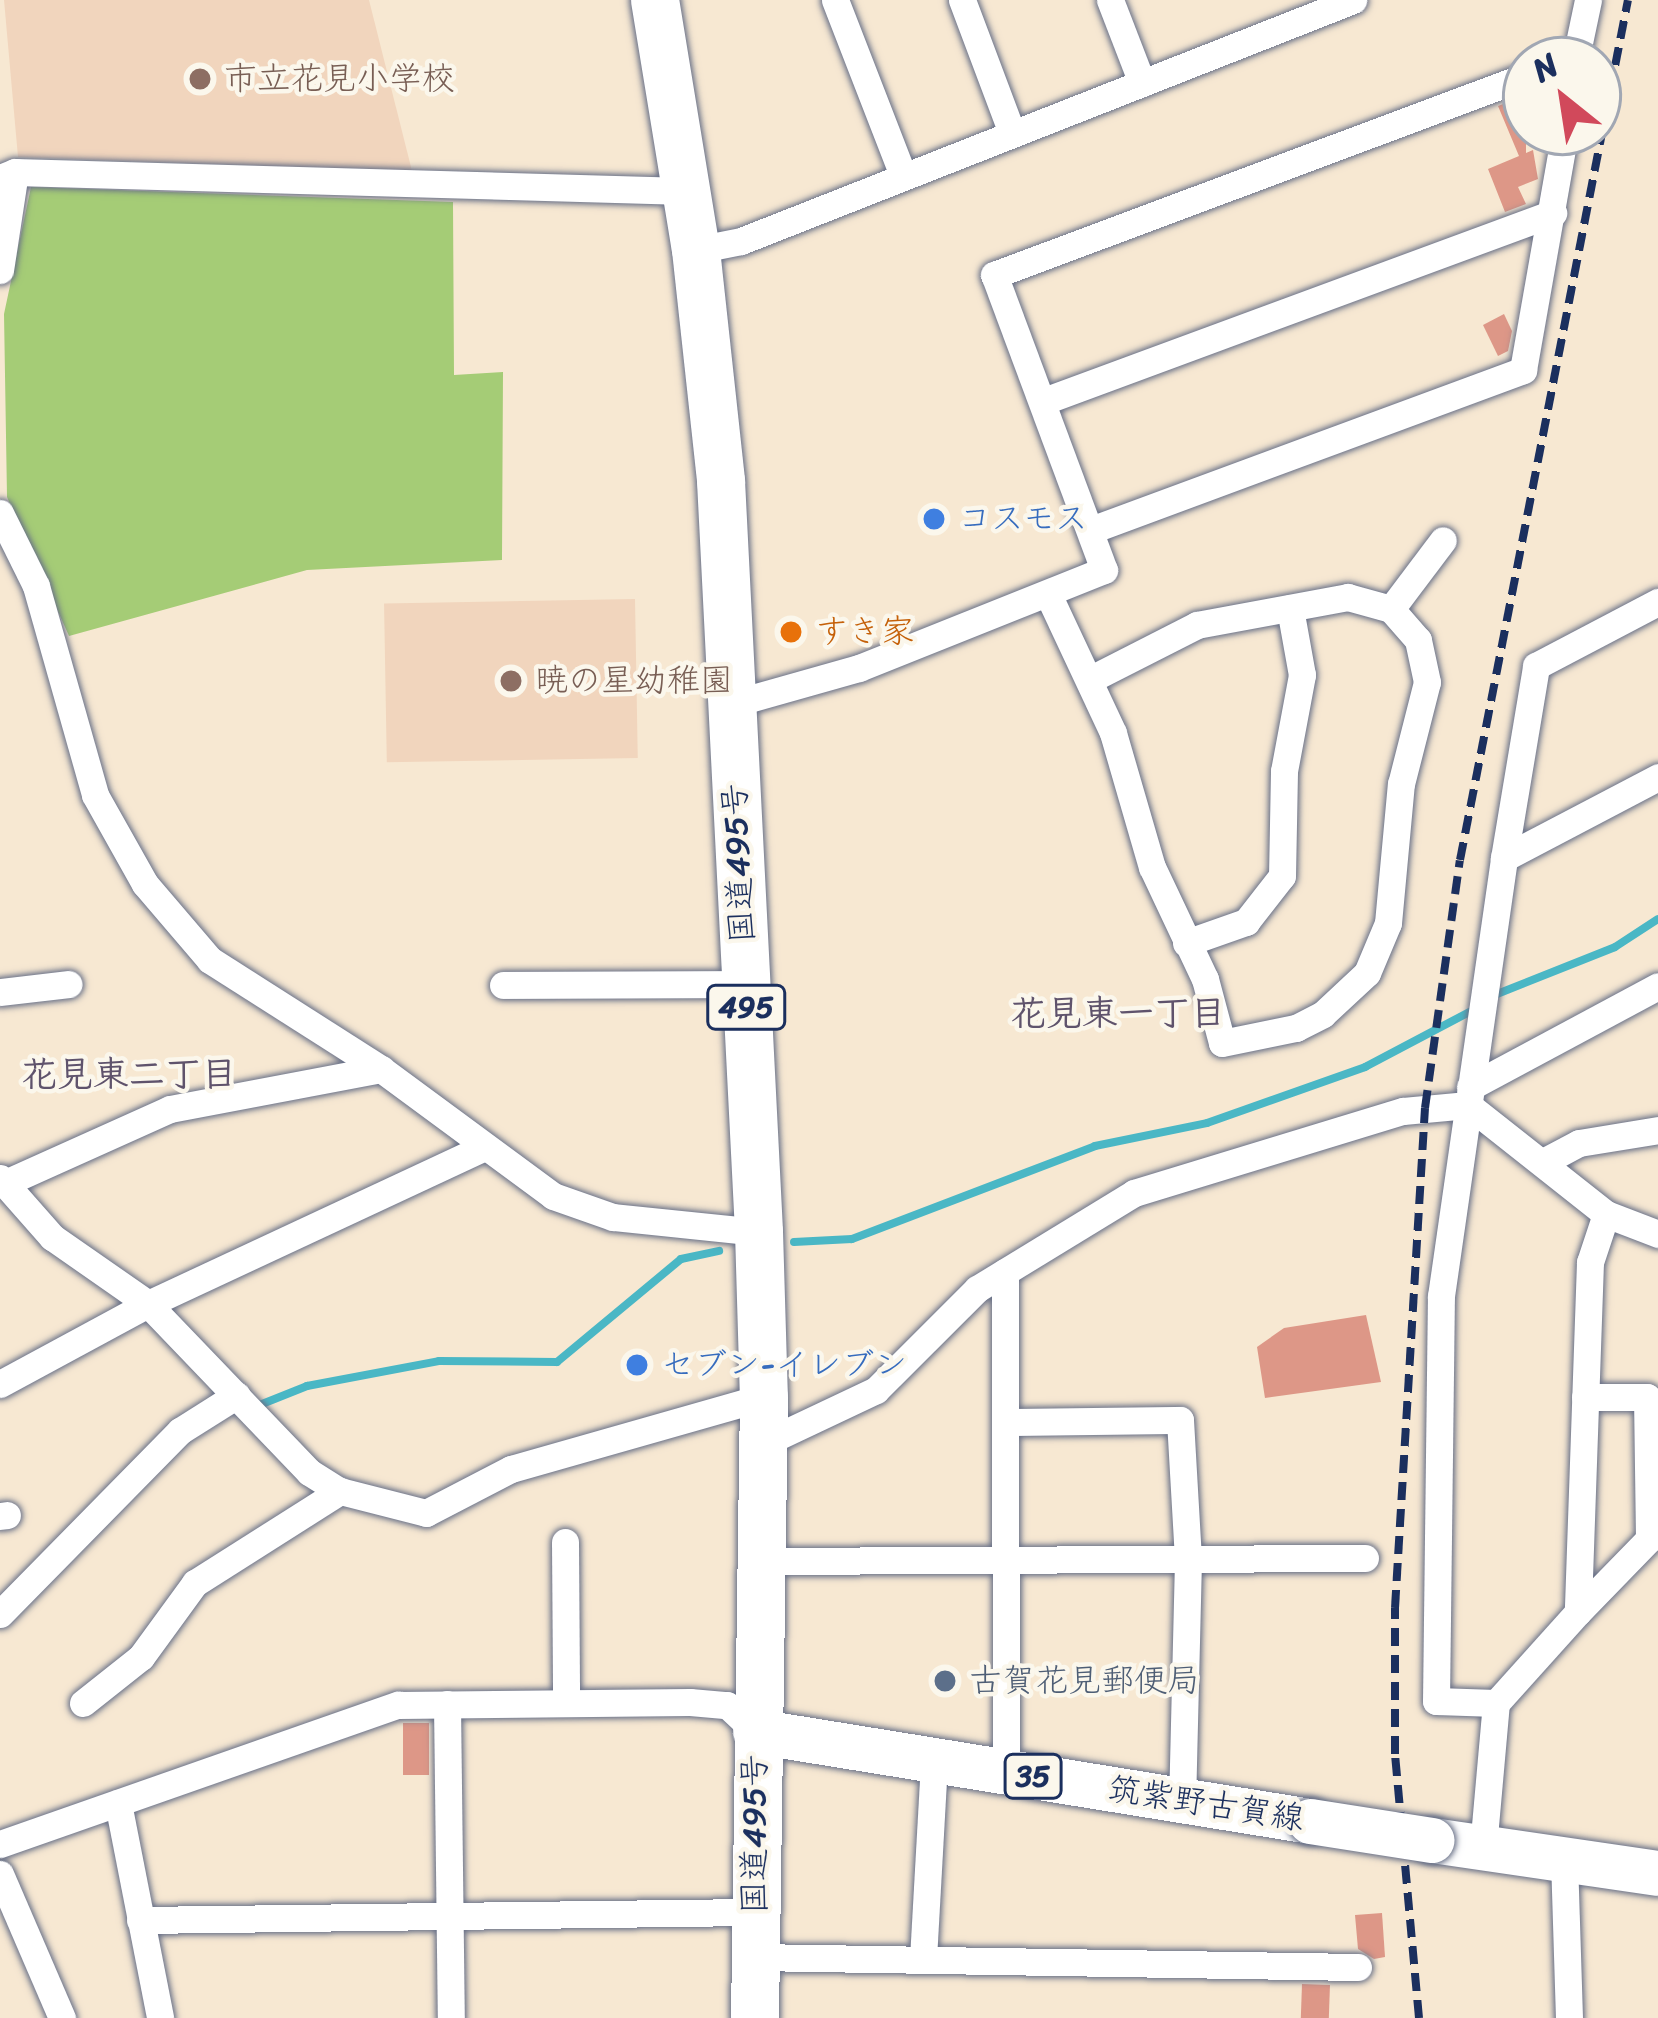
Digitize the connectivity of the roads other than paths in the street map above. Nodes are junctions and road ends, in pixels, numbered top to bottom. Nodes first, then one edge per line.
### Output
1 (655, 0) edge
2 (835, 0) edge
3 (962, 0) edge
4 (1110, 0) edge
5 (1353, 0) edge
6 (1588, 0) edge
7 (1579, 36) edge
8 (1142, 83) junction
9 (1502, 85) edge
10 (1012, 133) junction
11 (1561, 156) edge
12 (7, 175) edge
13 (903, 175) junction
14 (686, 191) junction
15 (1553, 213) junction
16 (696, 250) junction
17 (0, 270) edge
18 (1044, 401) junction
19 (0, 513) edge
20 (1090, 530) junction
21 (1443, 540) dead end
22 (12, 561) edge
23 (1048, 594) junction
24 (1658, 602) edge
25 (1290, 608) junction
26 (1391, 609) junction
27 (1089, 680) junction
28 (731, 704) junction
29 (1658, 777) edge
30 (1504, 858) junction
31 (1186, 943) junction
32 (69, 984) dead end
33 (744, 984) junction
34 (503, 985) dead end
35 (1658, 986) edge
36 (0, 992) edge
37 (381, 1069) junction
38 (1469, 1096) junction
39 (1658, 1130) edge
40 (484, 1147) junction
41 (1545, 1161) junction
42 (2, 1181) edge
43 (1606, 1214) junction
44 (759, 1232) junction
45 (1658, 1234) edge
46 (1005, 1272) junction
47 (148, 1304) junction
48 (0, 1384) edge
49 (237, 1396) junction
50 (1586, 1397) junction
51 (764, 1420) junction
52 (1006, 1422) junction
53 (340, 1491) junction
54 (565, 1542) dead end
55 (1365, 1558) dead end
56 (1188, 1560) junction
57 (761, 1561) junction
58 (1007, 1563) junction
59 (1578, 1612) junction
60 (0, 1613) edge
61 (566, 1702) junction
62 (83, 1703) dead end
63 (1496, 1703) junction
64 (447, 1704) junction
65 (755, 1731) junction
66 (934, 1762) junction
67 (1006, 1771) junction
68 (1183, 1800) junction
69 (118, 1803) junction
70 (0, 1844) edge
71 (1484, 1848) junction
72 (1564, 1859) junction
73 (1658, 1873) edge
74 (0, 1874) edge
75 (451, 1919) junction
76 (140, 1920) junction
77 (754, 1934) junction
78 (923, 1959) junction
79 (1358, 1967) dead end
80 (62, 2018) edge
81 (160, 2018) edge
82 (451, 2018) edge
83 (755, 2018) edge
84 (1569, 2018) edge

1 - 14 highway, 国道495号 / 495
2 - 13 street
3 - 10 street
4 - 8 street
5 - 8 street
6 - 7 street
8 - 10 street
9 - 18 street
10 - 13 street
11 - 15 street
12 - 14 street
12 - 17 street
13 - 16 street
14 - 16 highway, 国道495号 / 495
15 - 18 street
15 - 20 street
16 - 28 highway, 国道495号 / 495
18 - 20 street
19 - 22 street
20 - 23 street
21 - 26 street
22 - 37 street
23 - 27 street
23 - 28 street
24 - 30 street
25 - 26 street
25 - 27 street
25 - 31 street
26 - 31 street
27 - 31 street
28 - 33 highway, 国道495号 / 495
29 - 30 street
30 - 38 street
32 - 36 street
33 - 34 street
33 - 44 highway, 国道495号 / 495
35 - 38 street
37 - 40 street
37 - 42 street
38 - 41 street
38 - 46 street
38 - 63 street
39 - 41 street
40 - 44 street
40 - 47 street
41 - 43 street
42 - 47 street
43 - 45 street
43 - 50 street
44 - 51 highway, 国道495号 / 495
46 - 51 street
46 - 52 street
47 - 48 street
47 - 49 street
49 - 53 street
49 - 60 street
50 - 59 street
50 - 59 street
51 - 53 street
51 - 57 highway, 国道495号 / 495
52 - 56 street
52 - 58 street
53 - 62 street
54 - 61 street
55 - 56 street
56 - 58 street
56 - 68 street
57 - 58 street
57 - 65 highway, 国道495号 / 495
58 - 67 street
59 - 63 street
61 - 64 street
61 - 65 street
63 - 71 street
64 - 69 street
64 - 75 street
65 - 66 main road, 筑紫野古賀線 / 35
65 - 77 highway, 国道495号 / 495
66 - 67 main road, 筑紫野古賀線 / 35
66 - 78 street
67 - 68 main road, 筑紫野古賀線 / 35
68 - 71 main road, 筑紫野古賀線 / 35, bridge
69 - 70 street
69 - 76 street
71 - 72 main road, 筑紫野古賀線 / 35
72 - 73 main road, 筑紫野古賀線 / 35
72 - 84 street
74 - 80 street
75 - 76 street
75 - 77 street
75 - 82 street
76 - 81 street
77 - 78 street
77 - 83 highway, 国道495号 / 495
78 - 79 street

